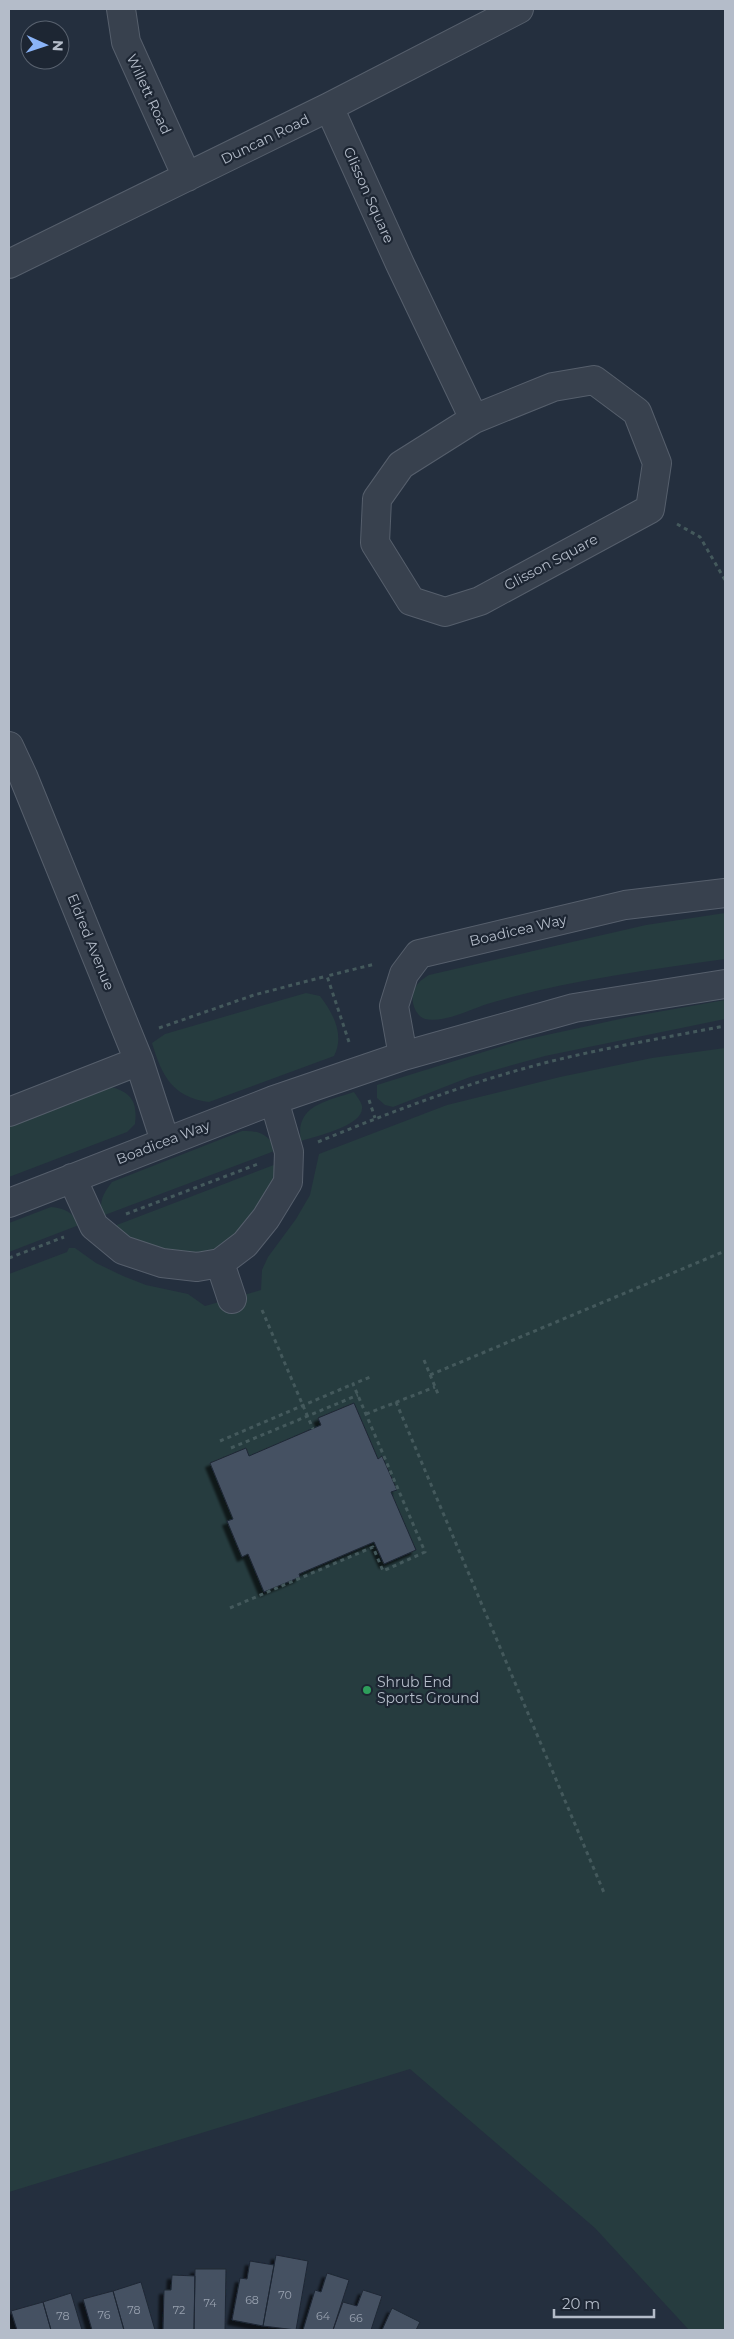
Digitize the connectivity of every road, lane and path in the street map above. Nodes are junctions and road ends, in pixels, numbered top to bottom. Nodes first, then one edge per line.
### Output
1 (121, 9) edge
2 (519, 9) edge
3 (329, 107) junction
4 (187, 177) junction
5 (9, 264) edge
6 (474, 419) junction
7 (650, 509) junction
8 (725, 580) edge
9 (9, 746) edge
10 (725, 893) edge
11 (404, 974) junction
12 (328, 976) junction
13 (725, 984) edge
14 (725, 1026) edge
15 (134, 1049) junction
16 (403, 1056) junction
17 (358, 1070) junction
18 (274, 1100) junction
19 (9, 1112) edge
20 (375, 1118) junction
21 (165, 1141) junction
22 (289, 1152) junction
23 (72, 1178) junction
24 (9, 1204) edge
25 (94, 1226) junction
26 (725, 1251) edge
27 (9, 1258) edge
28 (220, 1262) junction
29 (232, 1299) dead end
30 (269, 1330) dead end
31 (424, 1360) dead end
32 (430, 1375) junction
33 (372, 1376) dead end
34 (353, 1384) junction
35 (435, 1387) junction
36 (438, 1394) dead end
37 (358, 1395) junction
38 (396, 1402) junction
39 (303, 1406) junction
40 (366, 1414) junction
41 (307, 1416) junction
42 (313, 1429) dead end
43 (220, 1441) dead end
44 (231, 1448) dead end
45 (230, 1608) dead end
46 (605, 1895) dead end

1 - 4 street, Willett Road
2 - 3 street, Duncan Road
3 - 4 street, Duncan Road
3 - 6 street, Glisson Square
4 - 5 street, Duncan Road
6 - 7 street, Glisson Square
6 - 7 street, Glisson Square
7 - 8 path
9 - 15 street, Eldred Avenue
10 - 11 street, Boadicea Way
11 - 12 path
11 - 16 street, Boadicea Way
12 - 15 path
12 - 17 path
13 - 16 street, Boadicea Way
14 - 20 path
15 - 19 street
15 - 21 street, Eldred Avenue
16 - 17 street, Boadicea Way
17 - 18 street, Boadicea Way
17 - 20 path
18 - 21 street, Boadicea Way
18 - 22 street
20 - 22 path
21 - 23 street, Boadicea Way
22 - 25 path
22 - 28 street
23 - 24 street, Boadicea Way
23 - 25 street
25 - 27 path
25 - 28 street
26 - 32 path
28 - 29 street
30 - 39 path
31 - 32 path
32 - 35 path
33 - 34 path
34 - 37 path
34 - 39 path
35 - 36 path
35 - 38 path
37 - 40 path
37 - 41 path
38 - 40 path
38 - 46 path
39 - 41 path
39 - 43 path
40 - 45 path
41 - 42 path
41 - 44 path

